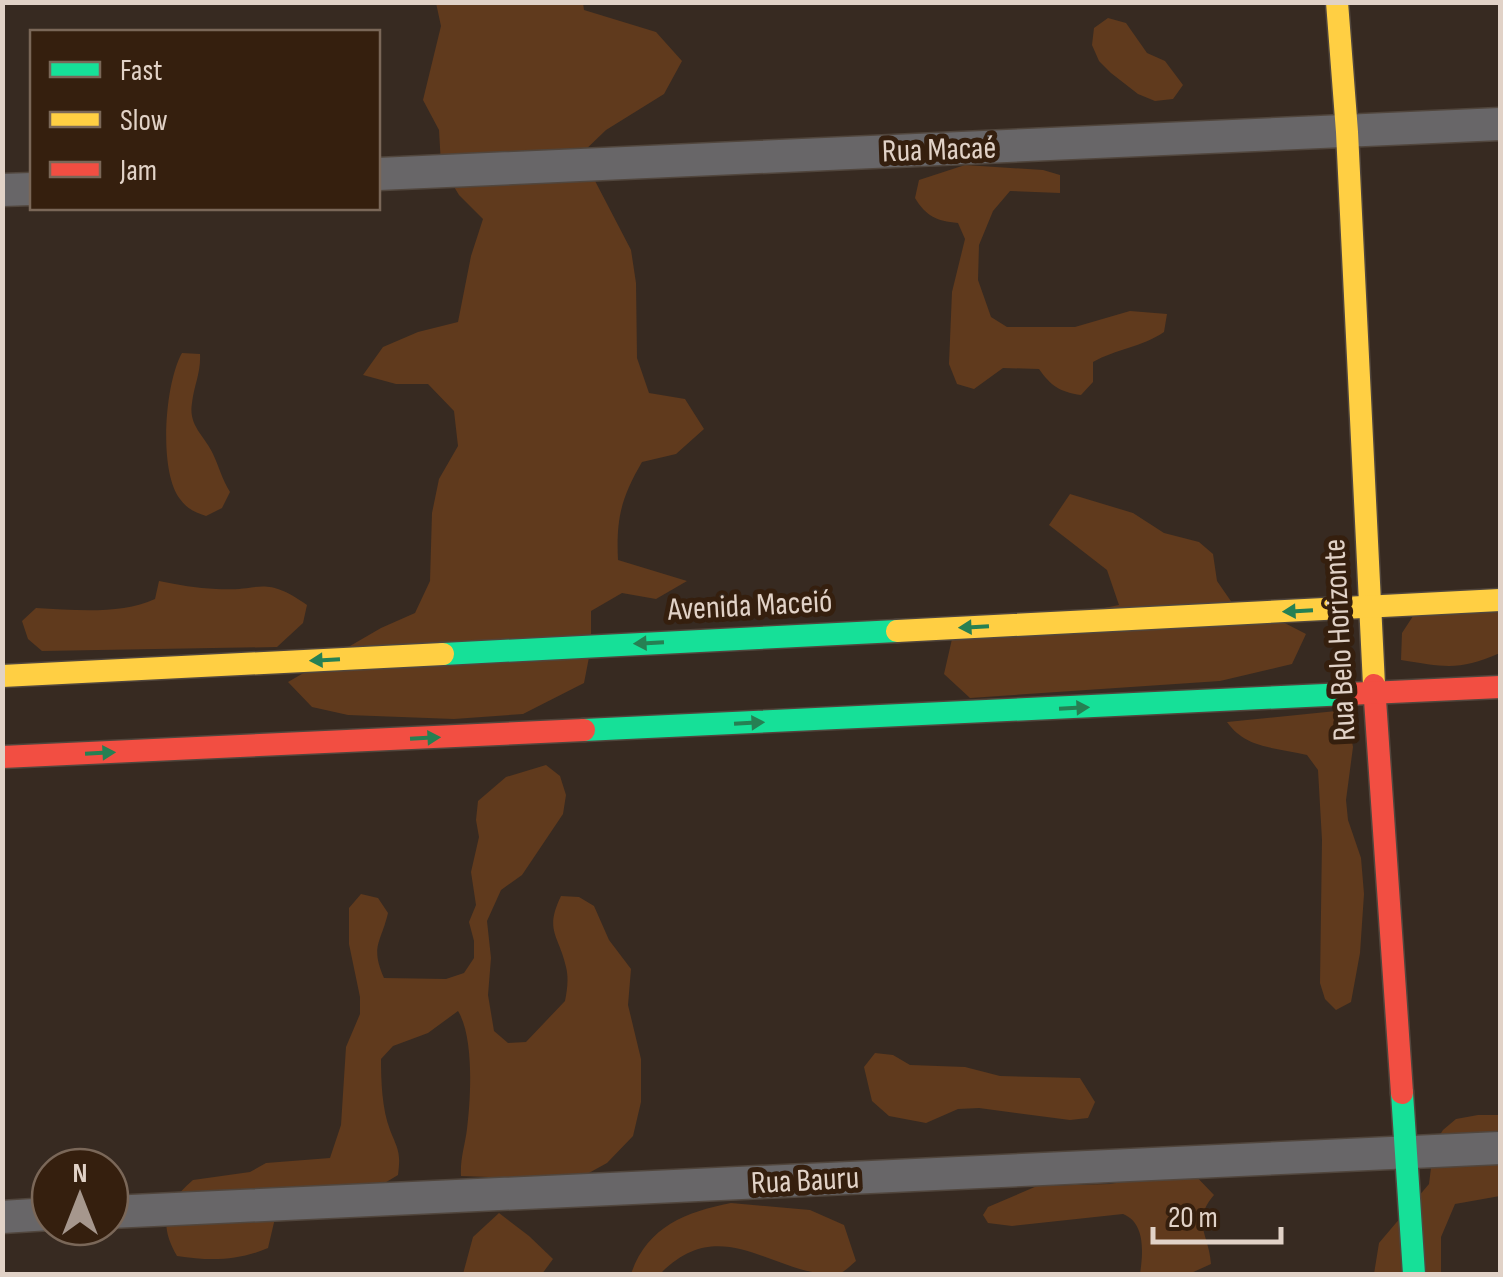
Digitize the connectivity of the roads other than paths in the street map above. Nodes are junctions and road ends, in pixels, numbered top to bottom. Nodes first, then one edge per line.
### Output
1 (1337, 2) edge
2 (1500, 124) edge
3 (1347, 132) junction
4 (380, 174) edge
5 (30, 188) edge
6 (2, 190) edge
7 (1500, 600) edge
8 (1370, 607) junction
9 (2, 676) edge
10 (1500, 687) edge
11 (1375, 695) junction
12 (2, 757) edge
13 (1500, 1148) edge
14 (1408, 1154) junction
15 (130, 1211) edge
16 (30, 1215) edge
17 (2, 1216) edge
18 (1414, 1274) edge

1 - 3 street, Rua Belo Horizonte
2 - 3 street, Rua Macaé
3 - 4 street, Rua Macaé
3 - 8 street, Rua Belo Horizonte
5 - 6 street
7 - 8 street, Avenida Maceió
8 -> 9 street, Avenida Maceió
8 - 11 street, Rua Belo Horizonte
10 - 11 street
12 -> 11 street
11 - 14 street, Rua Belo Horizonte
13 - 14 street, Rua Bauru
14 - 15 street, Rua Bauru
14 - 18 street, Rua Belo Horizonte
16 - 17 street

